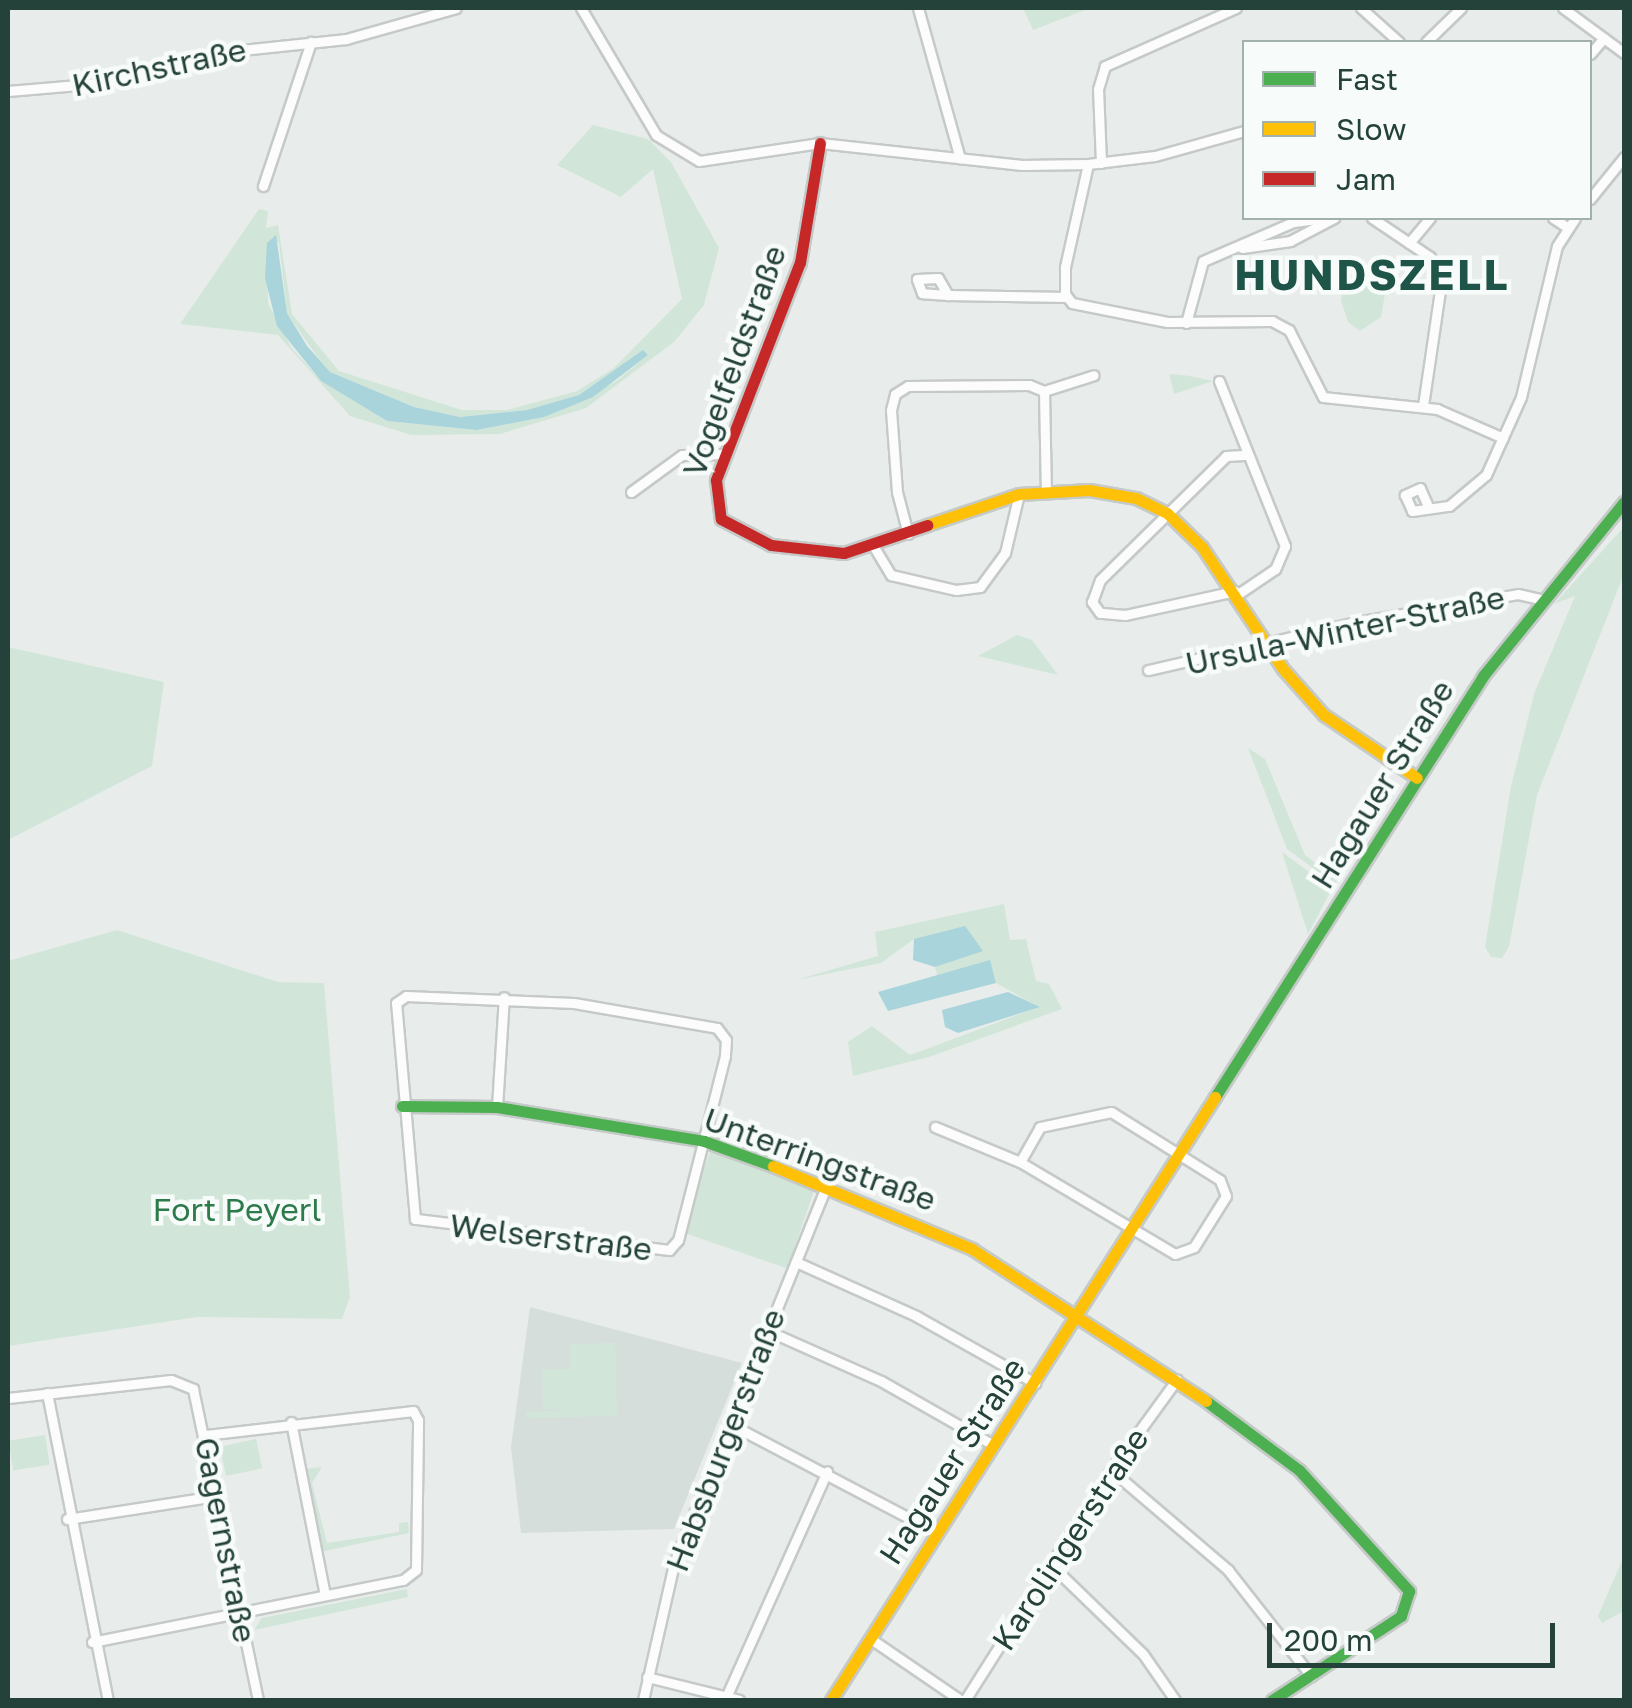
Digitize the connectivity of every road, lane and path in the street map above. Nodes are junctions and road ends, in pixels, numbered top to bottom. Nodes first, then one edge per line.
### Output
1 (456, 8) edge
2 (580, 8) edge
3 (918, 8) edge
4 (1236, 8) edge
5 (1360, 8) edge
6 (1461, 8) edge
7 (1563, 8) edge
8 (1604, 38) junction
9 (1396, 40) edge
10 (1428, 40) edge
11 (311, 42) junction
12 (1592, 52) edge
13 (1624, 53) edge
14 (8, 91) edge
15 (1242, 131) edge
16 (820, 142) junction
17 (1624, 157) edge
18 (960, 158) junction
19 (1102, 163) junction
20 (1088, 164) junction
21 (263, 186) dead end
22 (1592, 197) edge
23 (1312, 220) edge
24 (1327, 220) edge
25 (1375, 220) edge
26 (1428, 220) edge
27 (1556, 220) edge
28 (1572, 220) edge
29 (1567, 227) junction
30 (1409, 243) junction
31 (1240, 248) junction
32 (948, 296) dead end
33 (1066, 297) junction
34 (1186, 324) junction
35 (1094, 375) dead end
36 (1218, 381) dead end
37 (1044, 391) junction
38 (1423, 406) junction
39 (1503, 438) junction
40 (723, 454) junction
41 (1248, 455) junction
42 (1046, 491) junction
43 (631, 492) dead end
44 (1020, 494) junction
45 (1624, 502) edge
46 (1427, 504) dead end
47 (1167, 513) junction
48 (908, 534) junction
49 (874, 547) junction
50 (1237, 593) junction
51 (1540, 599) junction
52 (1268, 643) junction
53 (1148, 670) dead end
54 (1417, 778) junction
55 (504, 998) junction
56 (402, 1106) junction
57 (497, 1107) junction
58 (935, 1127) dead end
59 (704, 1141) junction
60 (1183, 1153) junction
61 (1020, 1162) junction
62 (827, 1185) junction
63 (1134, 1229) junction
64 (796, 1262) junction
65 (1080, 1314) junction
66 (766, 1330) junction
67 (1178, 1379) junction
68 (1035, 1384) junction
69 (47, 1393) junction
70 (8, 1398) edge
71 (290, 1422) junction
72 (730, 1424) junction
73 (204, 1435) junction
74 (993, 1445) junction
75 (1111, 1470) junction
76 (828, 1471) junction
77 (216, 1496) junction
78 (67, 1519) junction
79 (938, 1533) junction
80 (1050, 1564) junction
81 (325, 1595) junction
82 (240, 1612) junction
83 (871, 1640) junction
84 (92, 1642) junction
85 (1311, 1676) junction
86 (647, 1677) junction
87 (727, 1695) junction
88 (108, 1700) edge
89 (258, 1700) edge
90 (643, 1700) edge
91 (739, 1700) edge
92 (830, 1700) edge
93 (959, 1700) edge
94 (1175, 1700) edge
95 (1272, 1700) edge

1 - 11 street, Kirchstraße
2 - 16 street
3 - 18 street
4 - 19 street
5 - 9 street
6 - 10 street
7 - 8 street
8 - 12 street
8 - 13 street
11 - 14 street, Kirchstraße
11 - 21 street, Kirchstraße
15 - 19 street
16 - 18 street
16 - 40 street, Vogelfeldstraße
17 - 22 street
18 - 20 street
19 - 20 street
20 - 33 street
23 - 31 street
24 - 31 street
25 - 30 street
26 - 30 street
27 - 29 street
28 - 29 street
29 - 39 street
30 - 38 street
31 - 34 street
32 - 33 street
33 - 34 street
34 - 38 street
35 - 37 street
36 - 41 street
37 - 42 street
37 - 48 street
38 - 39 street
39 - 46 street
40 - 43 street
40 - 49 street, Vogelfeldstraße
41 - 47 street
41 - 50 street
42 - 44 street
42 - 47 street
44 - 48 street
44 - 49 street
45 - 51 street, Hagauer Straße
47 - 50 street
47 - 50 street
48 - 49 street
50 - 52 street
51 - 52 street, Ursula-Winter-Straße
51 - 54 street, Hagauer Straße
52 - 53 street, Ursula-Winter-Straße
52 - 54 street
54 - 60 street, Hagauer Straße
55 - 56 street, Welserstraße
55 - 57 street
55 - 59 street
56 - 57 street, Unterringstraße
56 - 59 street, Welserstraße
57 - 59 street, Unterringstraße
58 - 61 street
59 - 62 street, Unterringstraße
60 - 61 street
60 - 63 street, Hagauer Straße
60 - 63 street
61 - 63 street
62 - 64 street, Habsburgerstraße
62 - 65 street, Unterringstraße
63 - 65 street, Hagauer Straße
64 - 66 street, Habsburgerstraße
64 - 68 street
65 - 67 street, Unterringstraße
65 - 68 street, Hagauer Straße
66 - 72 street, Habsburgerstraße
66 - 74 street
67 - 75 street, Karolingerstraße
67 - 85 street, Unterringstraße
68 - 74 street, Hagauer Straße
69 - 70 street
69 - 73 street, Gagernstraße
69 - 78 street
71 - 73 street
71 - 81 street
71 - 81 street
72 - 76 street
72 - 86 street, Habsburgerstraße
73 - 77 street, Gagernstraße
74 - 79 street, Hagauer Straße
75 - 80 street, Karolingerstraße
75 - 85 street
76 - 79 street
76 - 87 street
77 - 78 street
77 - 82 street, Gagernstraße
78 - 84 street
79 - 83 street, Hagauer Straße
80 - 93 street, Karolingerstraße
80 - 94 street
81 - 82 street
82 - 84 street
82 - 89 street, Gagernstraße
83 - 92 street, Hagauer Straße
83 - 93 street
84 - 88 street
85 - 95 street
86 - 87 street
86 - 90 street, Habsburgerstraße
87 - 91 street

